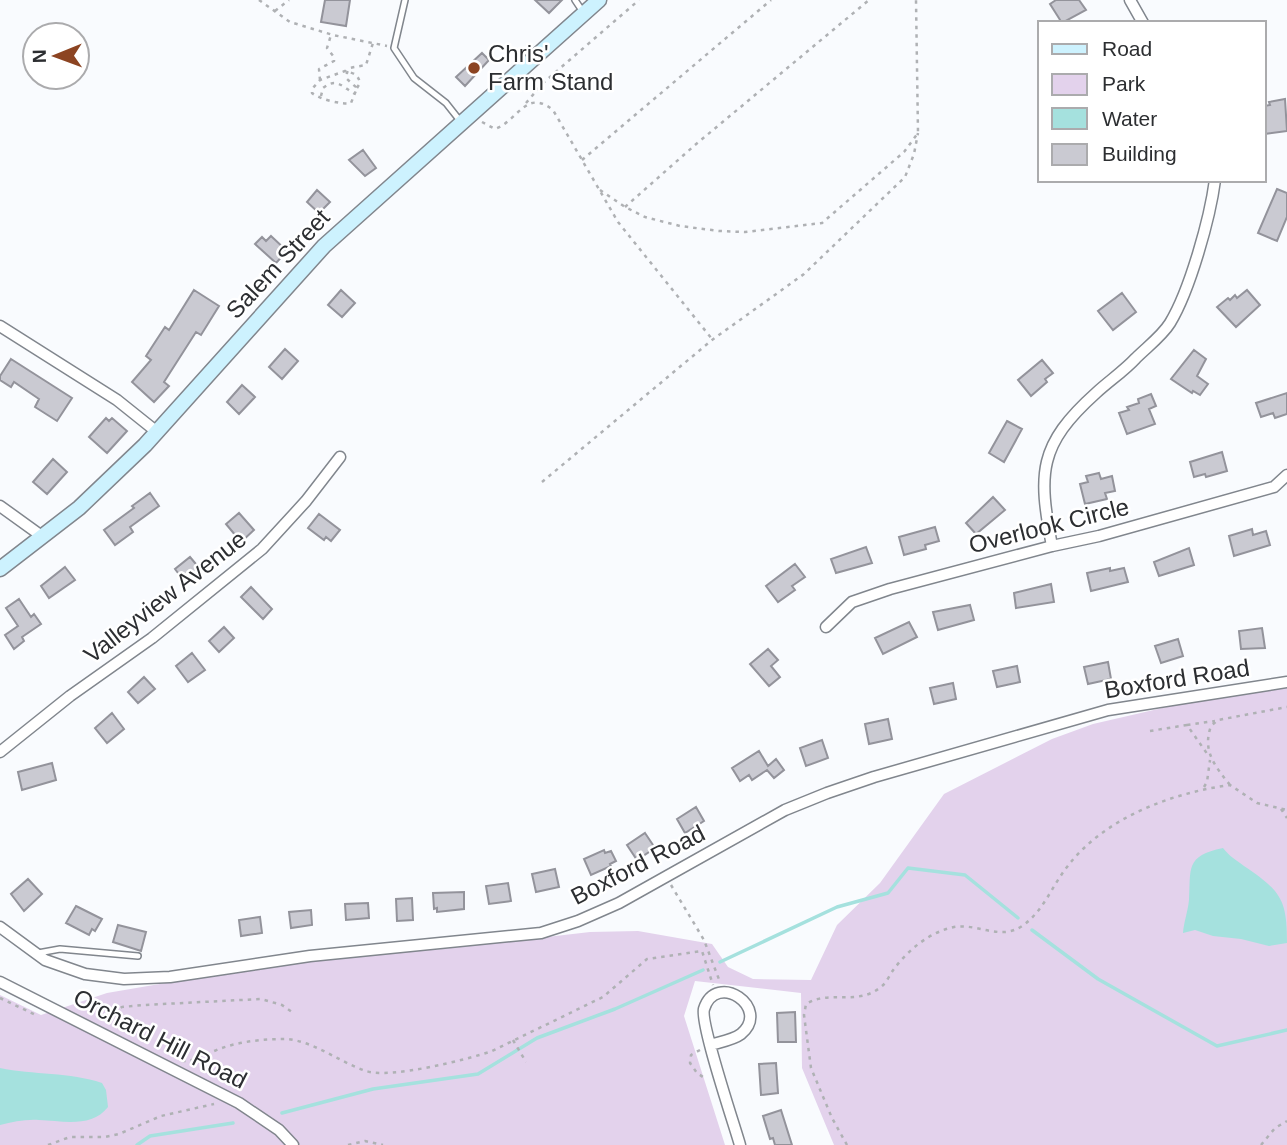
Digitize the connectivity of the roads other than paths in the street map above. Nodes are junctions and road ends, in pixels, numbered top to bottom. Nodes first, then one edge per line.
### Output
1 (405, 0) edge
2 (575, 0) edge
3 (599, 0) edge
4 (1130, 0) edge
5 (584, 14) junction
6 (1142, 21) edge
7 (467, 118) junction
8 (1215, 182) edge
9 (0, 326) edge
10 (157, 432) junction
11 (340, 457) dead end
12 (1287, 475) edge
13 (0, 506) edge
14 (43, 537) junction
15 (1052, 546) junction
16 (0, 569) edge
17 (826, 627) dead end
18 (1287, 682) edge
19 (0, 752) edge
20 (0, 928) edge
21 (34, 953) junction
22 (138, 956) dead end
23 (0, 982) edge
24 (707, 1046) junction
25 (293, 1145) edge
26 (740, 1145) edge

1 - 7 lane
2 - 5 lane
3 - 5 main road, Salem Street
4 - 6 street
5 - 7 main road, Salem Street
7 - 10 main road, Salem Street
8 - 15 street
9 - 10 street
10 - 14 main road, Salem Street
11 - 19 street, Valleyview Avenue
12 - 15 street, Overlook Circle
13 - 14 street
14 - 16 main road, Salem Street
15 - 17 street, Overlook Circle
18 - 21 street, Boxford Road
20 - 21 street, Boxford Road
21 - 22 lane
23 - 25 street, Orchard Hill Road
24 - 24 street
24 - 26 street

